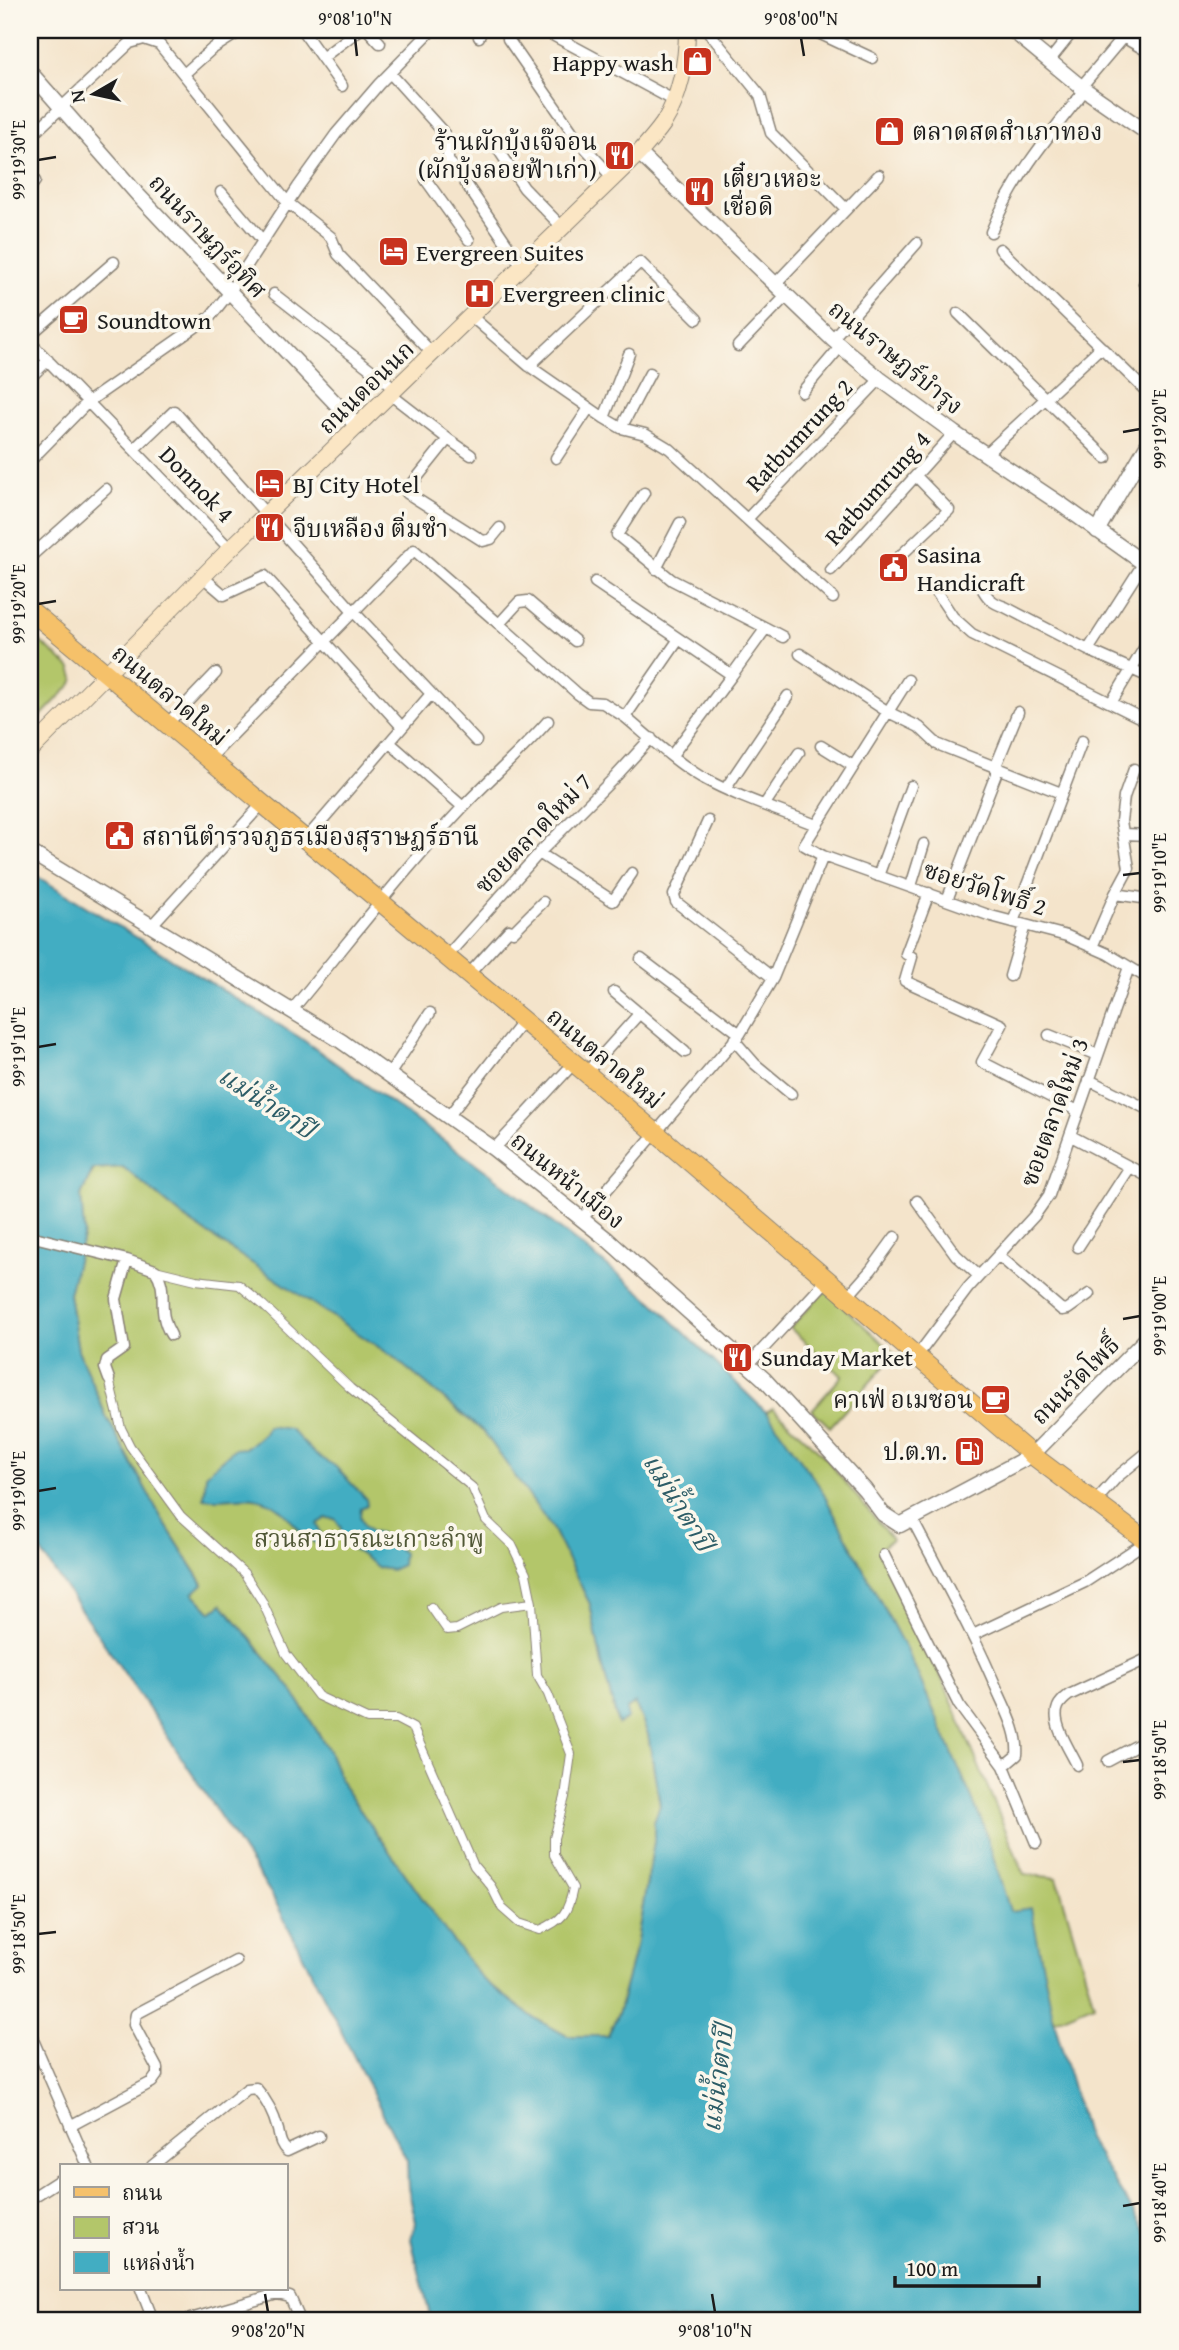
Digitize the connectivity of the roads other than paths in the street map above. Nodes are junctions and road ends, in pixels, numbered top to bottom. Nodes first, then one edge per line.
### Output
1 (242, 30) edge
2 (302, 30) edge
3 (359, 30) edge
4 (368, 30) edge
5 (432, 30) edge
6 (687, 30) edge
7 (707, 30) edge
8 (812, 30) edge
9 (1012, 30) edge
10 (1074, 30) edge
11 (547, 32) dead end
12 (1126, 33) edge
13 (145, 35) edge
14 (508, 39) dead end
15 (380, 43) dead end
16 (1149, 52) edge
17 (322, 58) junction
18 (872, 58) dead end
19 (1050, 60) junction
20 (30, 72) edge
21 (185, 73) junction
22 (390, 73) junction
23 (342, 86) dead end
24 (1083, 89) junction
25 (675, 101) junction
26 (60, 106) junction
27 (1149, 134) edge
28 (30, 136) edge
29 (496, 146) dead end
30 (639, 153) junction
31 (448, 161) junction
32 (879, 175) dead end
33 (612, 178) junction
34 (221, 192) dead end
35 (288, 203) junction
36 (846, 209) junction
37 (562, 228) junction
38 (991, 232) dead end
39 (469, 240) dead end
40 (263, 241) junction
41 (917, 243) dead end
42 (1000, 249) dead end
43 (114, 262) dead end
44 (523, 266) junction
45 (781, 290) junction
46 (229, 293) junction
47 (274, 294) dead end
48 (958, 313) dead end
49 (471, 317) junction
50 (697, 319) dead end
51 (30, 335) edge
52 (30, 342) edge
53 (837, 342) junction
54 (738, 345) dead end
55 (1101, 347) junction
56 (433, 354) junction
57 (629, 354) dead end
58 (48, 360) junction
59 (529, 366) junction
60 (650, 373) dead end
61 (30, 378) edge
62 (880, 379) junction
63 (1143, 388) dead end
64 (802, 392) dead end
65 (394, 393) junction
66 (1046, 399) junction
67 (88, 402) junction
68 (589, 408) junction
69 (604, 418) junction
70 (358, 427) junction
71 (621, 428) junction
72 (954, 433) junction
73 (448, 439) junction
74 (1149, 442) edge
75 (134, 449) junction
76 (986, 454) junction
77 (471, 455) dead end
78 (556, 458) dead end
79 (1106, 458) dead end
80 (30, 461) edge
81 (916, 476) junction
82 (106, 489) dead end
83 (644, 493) dead end
84 (267, 514) junction
85 (747, 519) junction
86 (680, 523) dead end
87 (500, 528) dead end
88 (1097, 531) junction
89 (230, 549) junction
90 (30, 557) edge
91 (897, 559) dead end
92 (1146, 565) edge
93 (656, 569) junction
94 (831, 570) dead end
95 (203, 577) junction
96 (595, 582) dead end
97 (981, 586) dead end
98 (937, 593) dead end
99 (834, 598) dead end
100 (30, 610) edge
101 (353, 611) junction
102 (499, 624) junction
103 (766, 628) junction
104 (783, 637) dead end
105 (679, 639) junction
106 (1149, 640) edge
107 (575, 641) dead end
108 (324, 642) junction
109 (1088, 650) junction
110 (800, 654) dead end
111 (1130, 669) junction
112 (107, 673) junction
113 (216, 673) dead end
114 (732, 675) junction
115 (1149, 677) edge
116 (908, 680) dead end
117 (431, 694) junction
118 (788, 696) dead end
119 (1111, 703) junction
120 (888, 712) junction
121 (1018, 712) dead end
122 (625, 717) junction
123 (548, 721) dead end
124 (1149, 722) edge
125 (167, 724) junction
126 (402, 727) junction
127 (651, 738) junction
128 (476, 741) dead end
129 (1082, 741) dead end
130 (390, 743) junction
131 (821, 746) dead end
132 (30, 751) edge
133 (799, 752) dead end
134 (672, 755) junction
135 (209, 759) junction
136 (853, 766) junction
137 (997, 769) junction
138 (1134, 769) dead end
139 (911, 786) dead end
140 (726, 788) junction
141 (1061, 793) junction
142 (262, 804) junction
143 (765, 804) junction
144 (463, 807) junction
145 (708, 821) dead end
146 (816, 825) junction
147 (1124, 834) junction
148 (1149, 835) edge
149 (305, 840) junction
150 (924, 844) dead end
151 (30, 852) edge
152 (539, 853) junction
153 (823, 856) junction
154 (632, 873) dead end
155 (878, 876) junction
156 (911, 886) junction
157 (929, 893) junction
158 (1115, 894) junction
159 (1149, 899) edge
160 (947, 900) junction
161 (543, 902) dead end
162 (381, 903) junction
163 (1013, 922) junction
164 (152, 925) junction
165 (1025, 925) junction
166 (1092, 947) junction
167 (446, 957) junction
168 (642, 959) dead end
169 (1129, 967) junction
170 (468, 975) junction
171 (1010, 976) dead end
172 (773, 978) junction
173 (1149, 979) edge
174 (614, 992) dead end
175 (292, 1010) junction
176 (430, 1013) dead end
177 (638, 1015) junction
178 (523, 1021) junction
179 (1049, 1035) dead end
180 (737, 1037) junction
181 (685, 1052) dead end
182 (1098, 1055) junction
183 (580, 1068) junction
184 (388, 1075) junction
185 (1088, 1080) junction
186 (791, 1094) dead end
187 (1149, 1110) edge
188 (1078, 1111) junction
189 (448, 1117) junction
190 (655, 1132) junction
191 (1071, 1136) junction
192 (494, 1149) junction
193 (1130, 1167) junction
194 (1149, 1177) edge
195 (917, 1201) dead end
196 (582, 1220) junction
197 (30, 1236) edge
198 (895, 1237) dead end
199 (1078, 1247) dead end
200 (998, 1255) junction
201 (127, 1260) junction
202 (155, 1270) junction
203 (979, 1276) junction
204 (828, 1279) junction
205 (1089, 1294) dead end
206 (848, 1296) junction
207 (171, 1335) dead end
208 (1149, 1336) edge
209 (918, 1356) junction
210 (748, 1365) junction
211 (109, 1380) joint
212 (1149, 1451) edge
213 (1032, 1455) junction
214 (1094, 1503) junction
215 (912, 1519) junction
216 (1148, 1543) edge
217 (884, 1555) dead end
218 (532, 1603) junction
219 (431, 1607) dead end
220 (973, 1635) junction
221 (1149, 1658) edge
222 (1149, 1739) edge
223 (1108, 1761) dead end
224 (1077, 1765) dead end
225 (1004, 1766) junction
226 (1036, 1843) dead end
227 (236, 1961) dead end
228 (30, 2033) edge
229 (70, 2126) junction
230 (319, 2136) dead end
231 (85, 2164) edge
232 (154, 2164) edge
233 (60, 2180) edge
234 (30, 2199) edge
235 (141, 2290) edge
236 (153, 2320) edge
237 (187, 2320) edge
238 (300, 2320) edge

1 - 21 street
2 - 17 street
3 - 17 street
4 - 15 street
5 - 22 street
6 - 25 main road, ถนนดอนนก
7 - 36 street
8 - 18 street
9 - 19 street
10 - 19 street
11 - 25 street
12 - 16 street
12 - 24 street
13 - 21 street
13 - 26 street
14 - 33 street
17 - 23 street
19 - 24 street
20 - 26 street, ถนนราษฏร์อุทิศ
21 - 35 street
22 - 31 street
22 - 35 street
24 - 27 street
24 - 38 street
25 - 30 main road, ถนนดอนนก
26 - 28 street
26 - 46 street, ถนนราษฏร์อุทิศ
29 - 37 street
30 - 33 main road, ถนนดอนนก
30 - 45 street, ถนนราษฎร์บำรุง
31 - 39 street
31 - 44 street
32 - 36 street
33 - 37 main road, ถนนดอนนก
34 - 40 street
35 - 40 street
35 - 56 street
36 - 45 street
37 - 44 main road, ถนนดอนนก
40 - 46 street
41 - 53 street
42 - 55 street
43 - 51 street
44 - 49 main road, ถนนดอนนก
45 - 53 street, ถนนราษฎร์บำรุง
45 - 54 street
46 - 67 street
46 - 70 street, ถนนราษฏร์อุทิศ
47 - 65 street
48 - 66 street
49 - 56 main road, ถนนดอนนก
49 - 59 street
50 - 59 street
52 - 58 street, Donnok 4
53 - 62 street, ถนนราษฎร์บำรุง
53 - 64 street
55 - 63 street
55 - 66 street
56 - 65 main road, ถนนดอนนก
57 - 69 street
58 - 61 street
58 - 67 street, Donnok 4
59 - 68 street
60 - 71 street
62 - 72 street, ถนนราษฎร์บำรุง
62 - 85 street, Ratbumrung 2
65 - 70 main road, ถนนดอนนก
65 - 73 street
66 - 76 street
66 - 79 street
67 - 75 street, Donnok 4
67 - 80 street
68 - 69 street
68 - 78 street
69 - 71 street
70 - 84 main road, ถนนดอนนก
71 - 85 street
72 - 76 street, ถนนราษฎร์บำรุง
72 - 81 street, Ratbumrung 4
73 - 77 street
73 - 87 street
74 - 88 street
75 - 84 street, Donnok 4
75 - 89 street, Donnok 4
76 - 88 street, ถนนราษฎร์บำรุง
81 - 91 street
81 - 94 street, Ratbumrung 4
82 - 90 street
83 - 93 street
84 - 89 main road, ถนนดอนนก
84 - 101 street
85 - 99 street
86 - 93 street
88 - 92 street, ถนนราษฎร์บำรุง
89 - 95 main road, ถนนดอนนก
92 - 109 street
93 - 103 street
95 - 108 street
95 - 112 main road, ถนนดอนนก
96 - 105 street
97 - 109 street
98 - 119 street
100 - 112 main road, ถนนตลาดใหม่
101 - 102 street
101 - 108 street
101 - 117 street
102 - 107 street
102 - 122 street
103 - 104 street
103 - 114 street
105 - 114 street
105 - 122 street
106 - 111 street
108 - 126 street
108 - 135 street
109 - 111 street
110 - 120 street
111 - 115 street
111 - 119 street
112 - 125 main road, ถนนตลาดใหม่
112 - 132 main road, ถนนดอนนก
113 - 125 street
114 - 134 street
116 - 120 street
117 - 126 street
117 - 128 street
118 - 140 street
119 - 124 street
120 - 136 street
120 - 137 street
121 - 137 street
122 - 127 street
123 - 144 street
125 - 135 main road, ถนนตลาดใหม่
126 - 130 street
127 - 134 street
127 - 152 street, ซอยตลาดใหม่ 7
129 - 141 street
130 - 144 street
130 - 149 street
131 - 136 street
133 - 143 street
134 - 140 street
135 - 142 main road, ถนนตลาดใหม่
136 - 146 street
137 - 141 street
137 - 160 street
138 - 147 street
139 - 155 street
140 - 143 street
141 - 163 street
142 - 149 main road, ถนนตลาดใหม่
142 - 164 street
143 - 146 street
144 - 162 street
145 - 172 street
146 - 153 street, ซอยวัดโพธิ์ 2
147 - 148 street
147 - 158 street
149 - 162 main road, ถนนตลาดใหม่
150 - 156 street
151 - 164 street, ถนนหน้าเมือง
152 - 154 street
152 - 167 street, ซอยตลาดใหม่ 7
153 - 155 street, ซอยวัดโพธิ์ 2
153 - 172 street
155 - 156 street, ซอยวัดโพธิ์ 2
156 - 157 street, ซอยวัดโพธิ์ 2
157 - 160 street, ซอยวัดโพธิ์ 2
157 - 188 street
158 - 159 street
158 - 166 street
160 - 163 street, ซอยวัดโพธิ์ 2
161 - 170 street
162 - 167 main road, ถนนตลาดใหม่
162 - 175 street
163 - 165 street, ซอยวัดโพธิ์ 2
164 - 175 street, ถนนหน้าเมือง
165 - 166 street, ซอยวัดโพธิ์ 2
165 - 171 street
166 - 169 street, ซอยวัดโพธิ์ 2
167 - 170 main road, ถนนตลาดใหม่
168 - 180 street
169 - 173 street, ซอยวัดโพธิ์ 2
169 - 182 street, ซอยตลาดใหม่ 3
170 - 178 main road, ถนนตลาดใหม่
172 - 180 street
174 - 177 street
175 - 184 street, ถนนหน้าเมือง
176 - 184 street
177 - 181 street
177 - 183 street
178 - 183 main road, ถนนตลาดใหม่
178 - 189 street
179 - 182 street
180 - 186 street
180 - 190 street
182 - 185 street, ซอยตลาดใหม่ 3
183 - 190 main road, ถนนตลาดใหม่
183 - 192 street
184 - 189 street, ถนนหน้าเมือง
185 - 187 street
185 - 188 street, ซอยตลาดใหม่ 3
188 - 191 street, ซอยตลาดใหม่ 3
189 - 192 street, ถนนหน้าเมือง
190 - 196 street
190 - 204 main road, ถนนตลาดใหม่
191 - 193 street
191 - 200 street, ซอยตลาดใหม่ 3
192 - 196 street, ถนนหน้าเมือง
193 - 194 street
193 - 199 street
195 - 203 street
196 - 210 street, ถนนหน้าเมือง
197 - 201 street
198 - 206 street
200 - 203 street, ซอยตลาดใหม่ 3
200 - 205 street
201 - 202 street
201 - 211 street
202 - 207 street
202 - 218 street
203 - 209 street, ซอยตลาดใหม่ 3
204 - 206 main road, ถนนตลาดใหม่
204 - 210 street
206 - 209 main road, ถนนตลาดใหม่
208 - 213 street, ถนนวัดโพธิ์
209 - 213 main road, ถนนตลาดใหม่
210 - 215 street, ถนนหน้าเมือง
211 - 218 street
212 - 214 street
213 - 214 main road, ถนนตลาดใหม่
213 - 215 street
214 - 216 main road, ถนนตลาดใหม่
215 - 220 street
216 - 220 street
217 - 225 street
218 - 219 street
220 - 225 street
221 - 224 street
222 - 223 street
225 - 226 street
227 - 229 street
228 - 229 street
229 - 231 street
230 - 232 street
233 - 234 street
235 - 236 street
237 - 238 street

